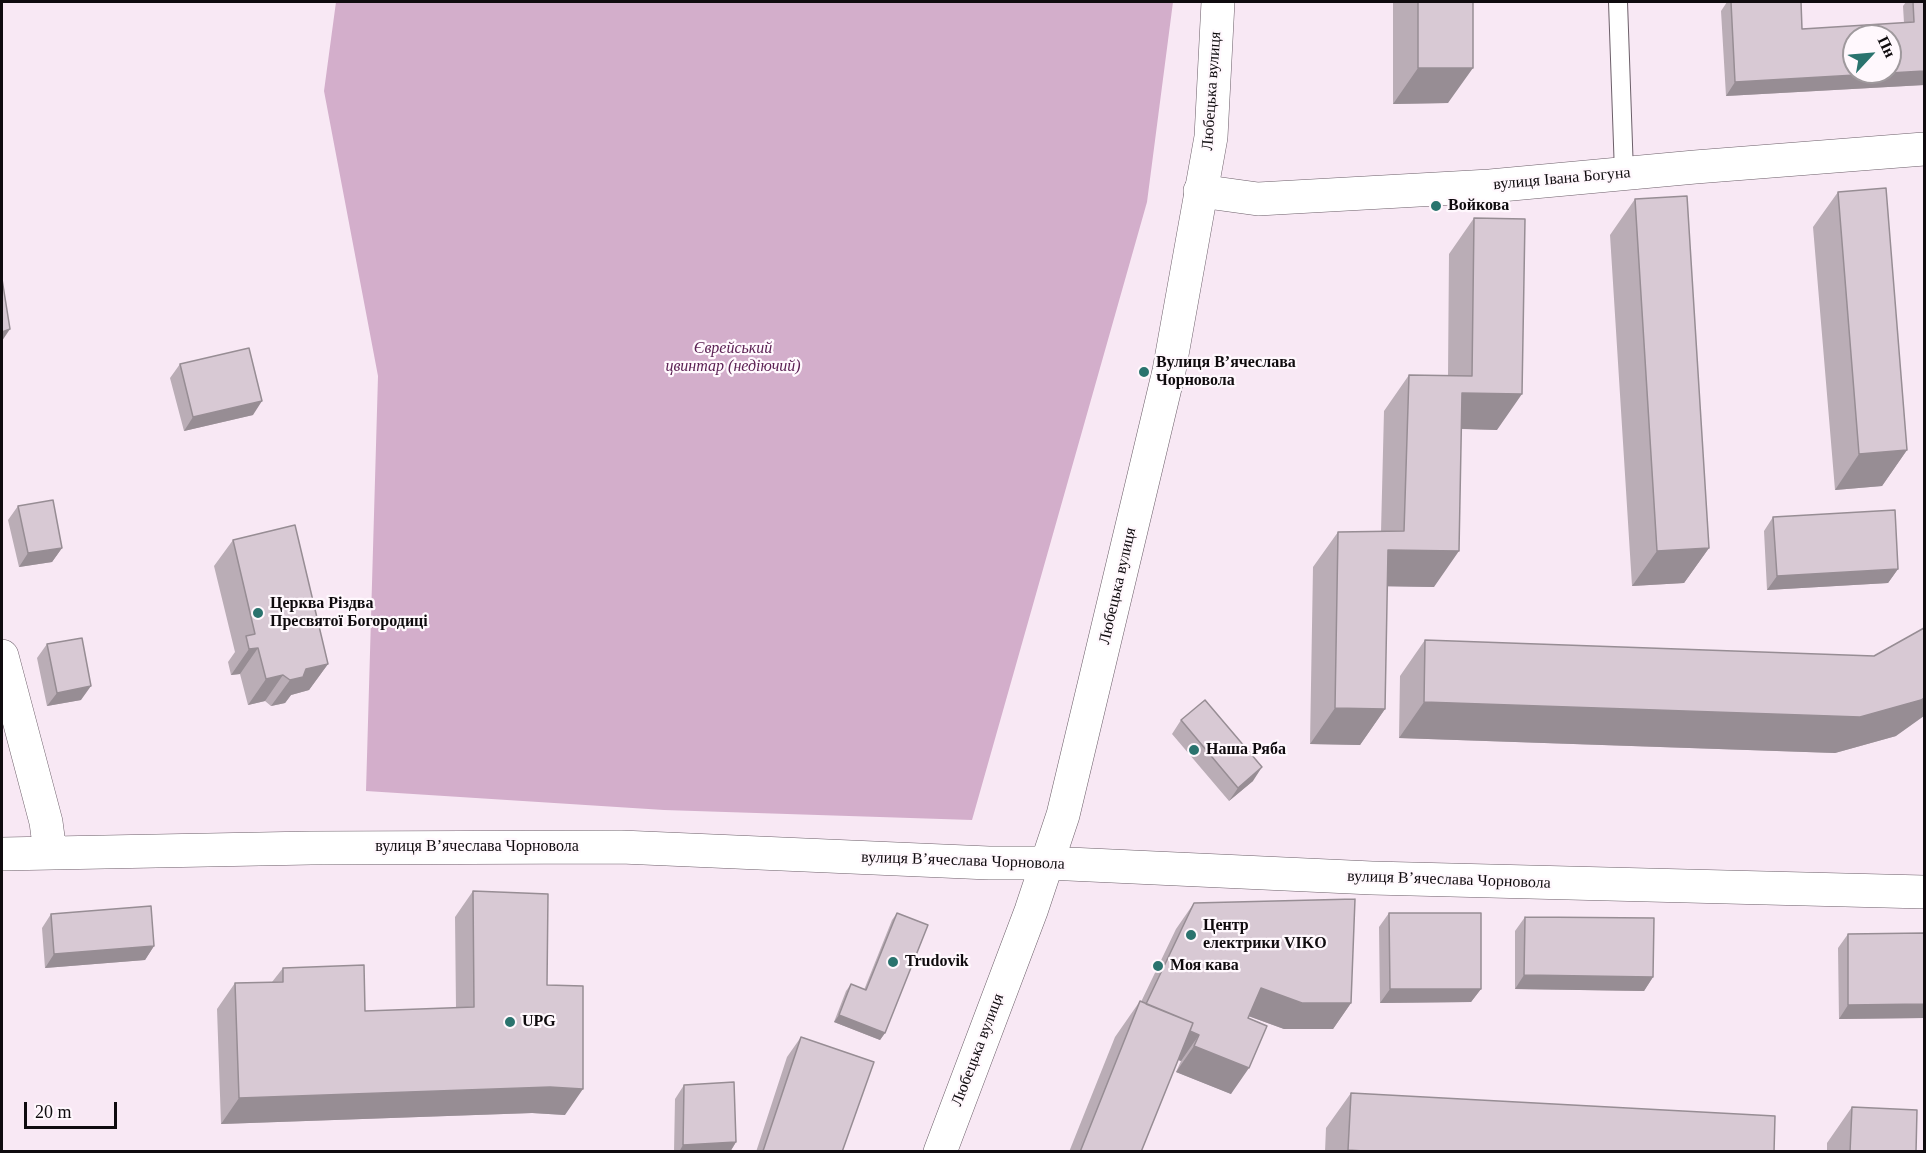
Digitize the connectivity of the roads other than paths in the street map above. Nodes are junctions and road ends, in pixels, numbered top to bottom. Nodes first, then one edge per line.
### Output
1 (1218, 2) edge
2 (1618, 2) edge
3 (1924, 149) edge
4 (1624, 173) junction
5 (1200, 191) junction
6 (2, 657) edge
7 (50, 852) junction
8 (2, 854) edge
9 (1047, 863) junction
10 (1924, 892) edge
11 (940, 1152) edge

1 - 5 main road, Любецька вулиця
2 - 4 lane
3 - 4 main road, вулиця Івана Богуна
4 - 5 main road, вулиця Івана Богуна
5 - 9 main road, Любецька вулиця
6 - 7 main road
7 - 8 main road, вулиця Вʼячеслава Чорновола
7 - 9 main road, вулиця Вʼячеслава Чорновола
9 - 10 main road, вулиця Вʼячеслава Чорновола
9 - 11 main road, Любецька вулиця

